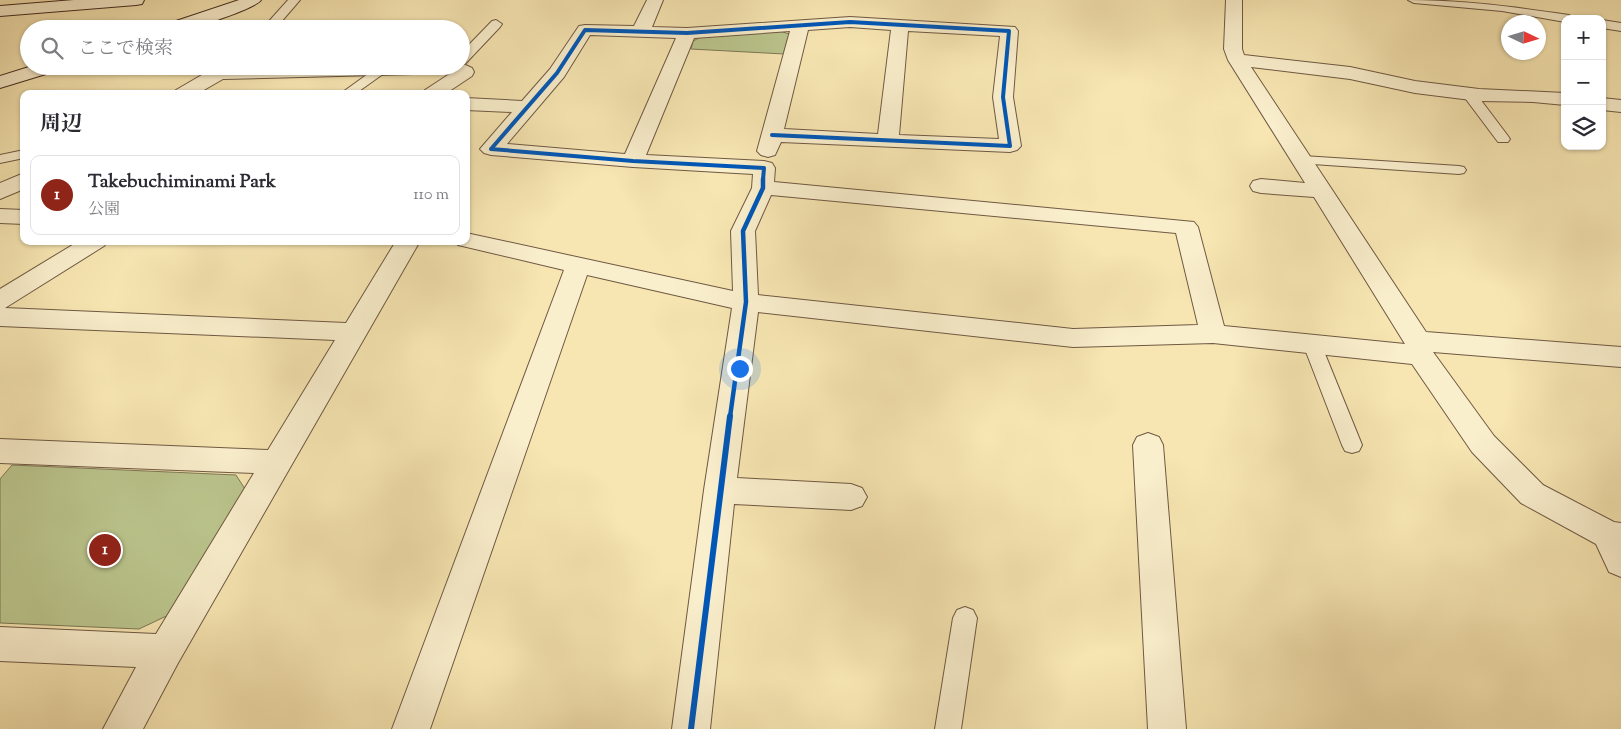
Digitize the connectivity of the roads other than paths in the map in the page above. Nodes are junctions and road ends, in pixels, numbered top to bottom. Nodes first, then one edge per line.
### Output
1 (136, 0) edge
2 (253, 0) edge
3 (294, 0) edge
4 (655, 0) edge
5 (1234, 0) edge
6 (1414, 0) edge
7 (0, 11) edge
8 (1561, 18) edge
9 (197, 20) edge
10 (276, 20) edge
11 (496, 24) dead end
12 (801, 24) junction
13 (900, 24) junction
14 (1606, 25) edge
15 (1621, 27) edge
16 (641, 30) junction
17 (687, 33) junction
18 (470, 52) edge
19 (1237, 60) junction
20 (23, 75) edge
21 (215, 75) edge
22 (375, 75) edge
23 (460, 75) edge
24 (0, 82) edge
25 (190, 90) edge
26 (352, 90) edge
27 (438, 90) edge
28 (1469, 94) junction
29 (1561, 99) edge
30 (470, 104) edge
31 (1606, 104) edge
32 (526, 106) junction
33 (1621, 106) edge
34 (772, 135) junction
35 (1502, 139) dead end
36 (888, 140) junction
37 (20, 155) edge
38 (0, 159) edge
39 (1303, 160) junction
40 (633, 161) junction
41 (1436, 168) junction
42 (1460, 170) dead end
43 (763, 178) junction
44 (20, 182) edge
45 (1261, 186) dead end
46 (1449, 186) dead end
47 (1322, 191) junction
48 (0, 192) edge
49 (0, 216) edge
50 (20, 217) edge
51 (470, 241) edge
52 (90, 245) edge
53 (406, 245) edge
54 (578, 265) junction
55 (0, 301) edge
56 (746, 302) junction
57 (0, 317) edge
58 (354, 332) junction
59 (1213, 334) junction
60 (1312, 344) junction
61 (1419, 348) junction
62 (1621, 357) edge
63 (1148, 445) dead end
64 (1352, 445) dead end
65 (0, 451) edge
66 (277, 462) junction
67 (720, 490) junction
68 (852, 497) dead end
69 (1617, 544) edge
70 (965, 618) dead end
71 (0, 644) edge
72 (166, 651) junction
73 (122, 729) edge
74 (411, 729) edge
75 (691, 729) edge
76 (948, 729) edge
77 (1167, 729) edge

1 - 7 street
2 - 9 street
3 - 10 lane
4 - 16 street
5 - 19 street
6 - 8 lane
11 - 18 lane
12 - 13 street
12 - 17 street
12 - 34 street
13 - 36 street
13 - 36 street
14 - 15 lane
16 - 17 street
16 - 32 street
17 - 40 street
19 - 28 street
19 - 39 street
20 - 24 street
21 - 25 street
22 - 26 lane
23 - 27 street
28 - 29 street
28 - 35 lane
30 - 32 street
31 - 33 street
32 - 40 street
34 - 36 street
34 - 43 street
37 - 38 lane
39 - 41 lane
39 - 47 street
40 - 43 street
41 - 42 lane
41 - 46 lane
43 - 56 street
43 - 59 street
44 - 48 street
45 - 47 street
47 - 61 street
49 - 50 street
51 - 54 street
52 - 55 street
53 - 58 street
54 - 56 street
54 - 74 street
56 - 59 street
56 - 67 street
57 - 58 street
58 - 66 street
59 - 60 street
60 - 61 street
60 - 64 lane
61 - 62 street
61 - 69 street
63 - 77 street
65 - 66 street
66 - 72 street
67 - 68 street
67 - 75 street
70 - 76 lane
71 - 72 street
72 - 73 street

